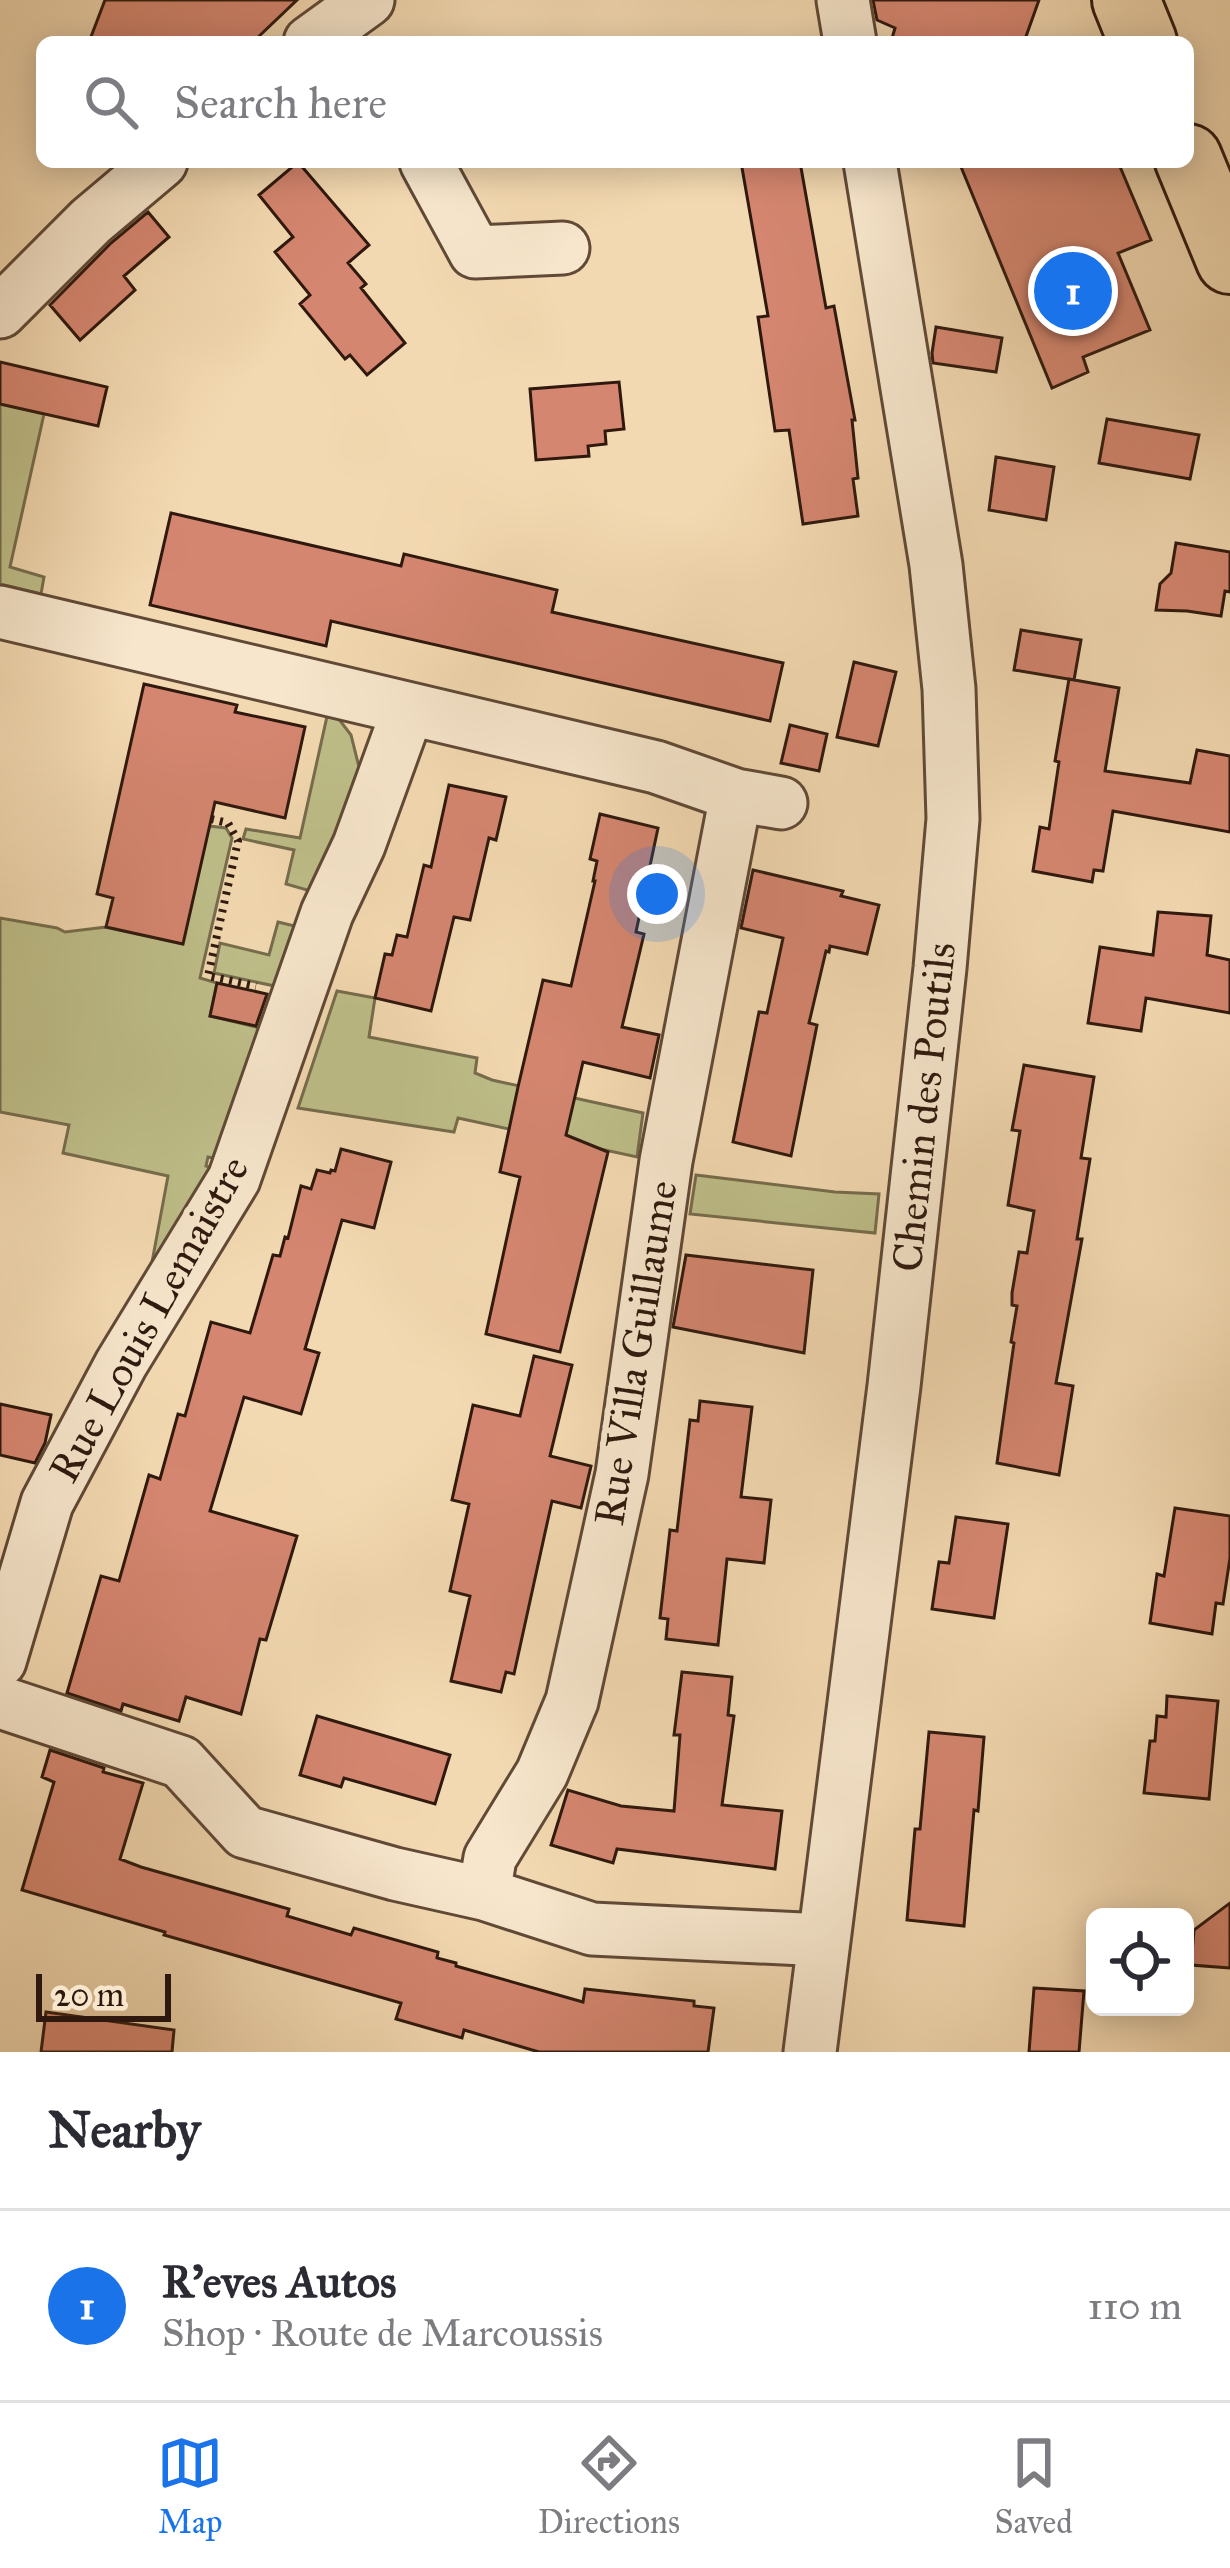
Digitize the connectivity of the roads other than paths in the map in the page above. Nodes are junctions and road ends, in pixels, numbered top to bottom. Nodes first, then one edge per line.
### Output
1 (844, 0) edge
2 (1126, 0) edge
3 (849, 36) edge
4 (1141, 36) edge
5 (154, 168) edge
6 (429, 168) edge
7 (871, 168) edge
8 (1192, 168) edge
9 (563, 248) dead end
10 (1230, 260) edge
11 (0, 312) edge
12 (0, 612) edge
13 (408, 710) junction
14 (0, 1660) edge
15 (0, 1702) edge
16 (484, 1894) junction
17 (824, 1940) junction
18 (810, 2052) edge

1 - 3 street
2 - 4 main road
5 - 11 street
6 - 9 street
7 - 17 street, Chemin des Poutils
8 - 10 main road
12 - 13 street, Rue Villa Guillaume
13 - 14 street, Rue Louis Lemaistre
13 - 16 street, Rue Villa Guillaume
15 - 16 street
16 - 17 street
17 - 18 street, Chemin des Poutils

